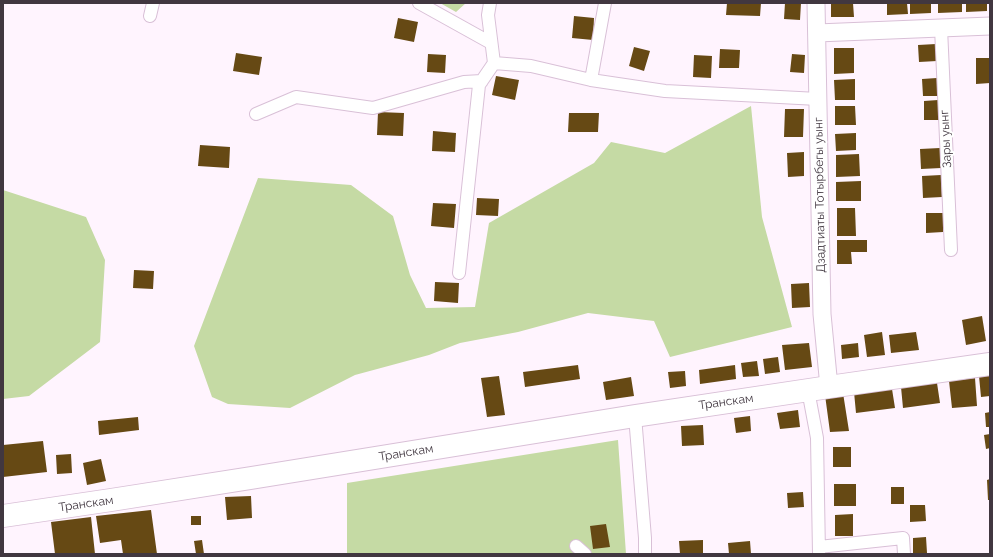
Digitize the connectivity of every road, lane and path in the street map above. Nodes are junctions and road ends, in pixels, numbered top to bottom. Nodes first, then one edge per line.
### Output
1 (154, 3) edge
2 (419, 3) edge
3 (490, 3) edge
4 (605, 3) edge
5 (816, 3) edge
6 (150, 16) dead end
7 (990, 26) edge
8 (941, 28) junction
9 (817, 33) junction
10 (491, 43) junction
11 (494, 63) junction
12 (591, 80) junction
13 (482, 81) junction
14 (818, 99) junction
15 (256, 114) dead end
16 (951, 250) dead end
17 (459, 273) dead end
18 (990, 364) edge
19 (818, 388) junction
20 (634, 416) junction
21 (3, 516) edge
22 (819, 550) edge
23 (645, 554) edge
24 (904, 554) edge

1 - 6 street
2 - 10 street
3 - 10 street
4 - 12 street
5 - 9 street, Дзадтиаты Тотырбегы уынг
7 - 8 street
8 - 9 street
8 - 16 street, Зары уынг
9 - 14 street, Дзадтиаты Тотырбегы уынг
10 - 11 street
11 - 12 street
11 - 13 street
12 - 14 street
13 - 15 street
13 - 17 street
14 - 19 street, Дзадтиаты Тотырбегы уынг
18 - 19 highway, Транскам
19 - 20 highway, Транскам
19 - 22 street, Дзадтиаты Тотырбегы уынг
20 - 21 highway, Транскам
20 - 23 street
22 - 24 street, Дзадтиаты Тотырбегы уынг

